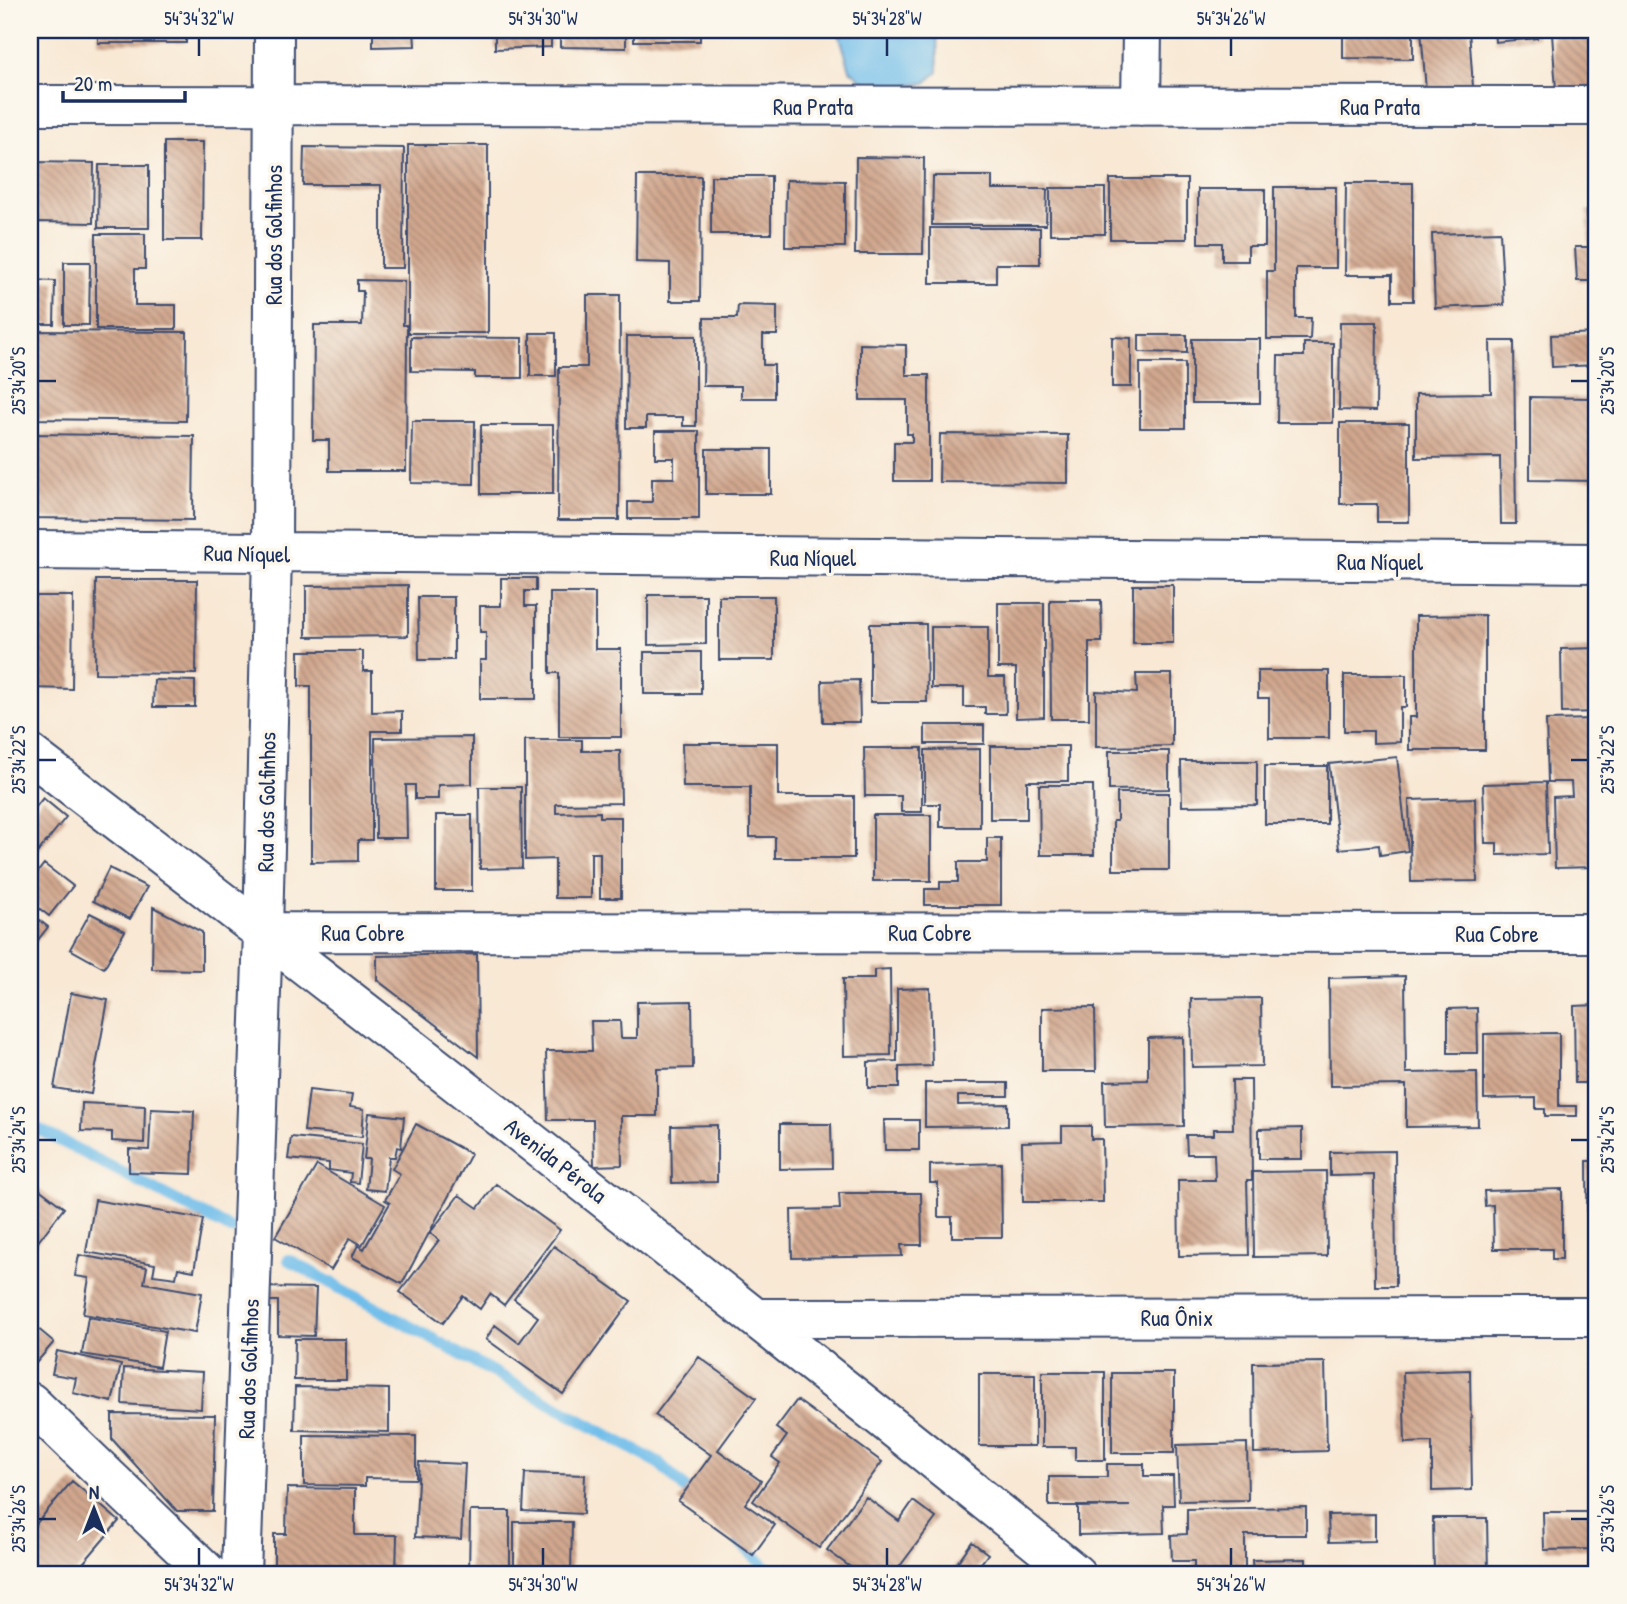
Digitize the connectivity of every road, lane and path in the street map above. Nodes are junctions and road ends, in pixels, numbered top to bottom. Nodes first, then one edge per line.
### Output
1 (274, 30) edge
2 (1142, 30) edge
3 (30, 105) edge
4 (274, 105) junction
5 (1141, 106) junction
6 (1597, 106) edge
7 (30, 550) edge
8 (272, 553) junction
9 (1597, 563) edge
10 (30, 754) edge
11 (263, 932) junction
12 (1597, 933) edge
13 (1597, 1317) edge
14 (757, 1318) junction
15 (30, 1402) edge
16 (209, 1574) edge
17 (241, 1574) edge
18 (1076, 1574) edge

1 - 4 street, Rua dos Golfinhos
2 - 5 street
3 - 4 street, Rua Prata
4 - 5 street, Rua Prata
4 - 8 street, Rua dos Golfinhos
5 - 6 street, Rua Prata
7 - 8 street, Rua Níquel
8 - 9 street, Rua Níquel
8 - 11 street, Rua dos Golfinhos
10 - 11 street, Avenida Pérola
11 - 12 street, Rua Cobre
11 - 14 street, Avenida Pérola
11 - 17 street, Rua dos Golfinhos
13 - 14 street, Rua Ônix
14 - 18 street, Avenida Pérola
15 - 16 street

